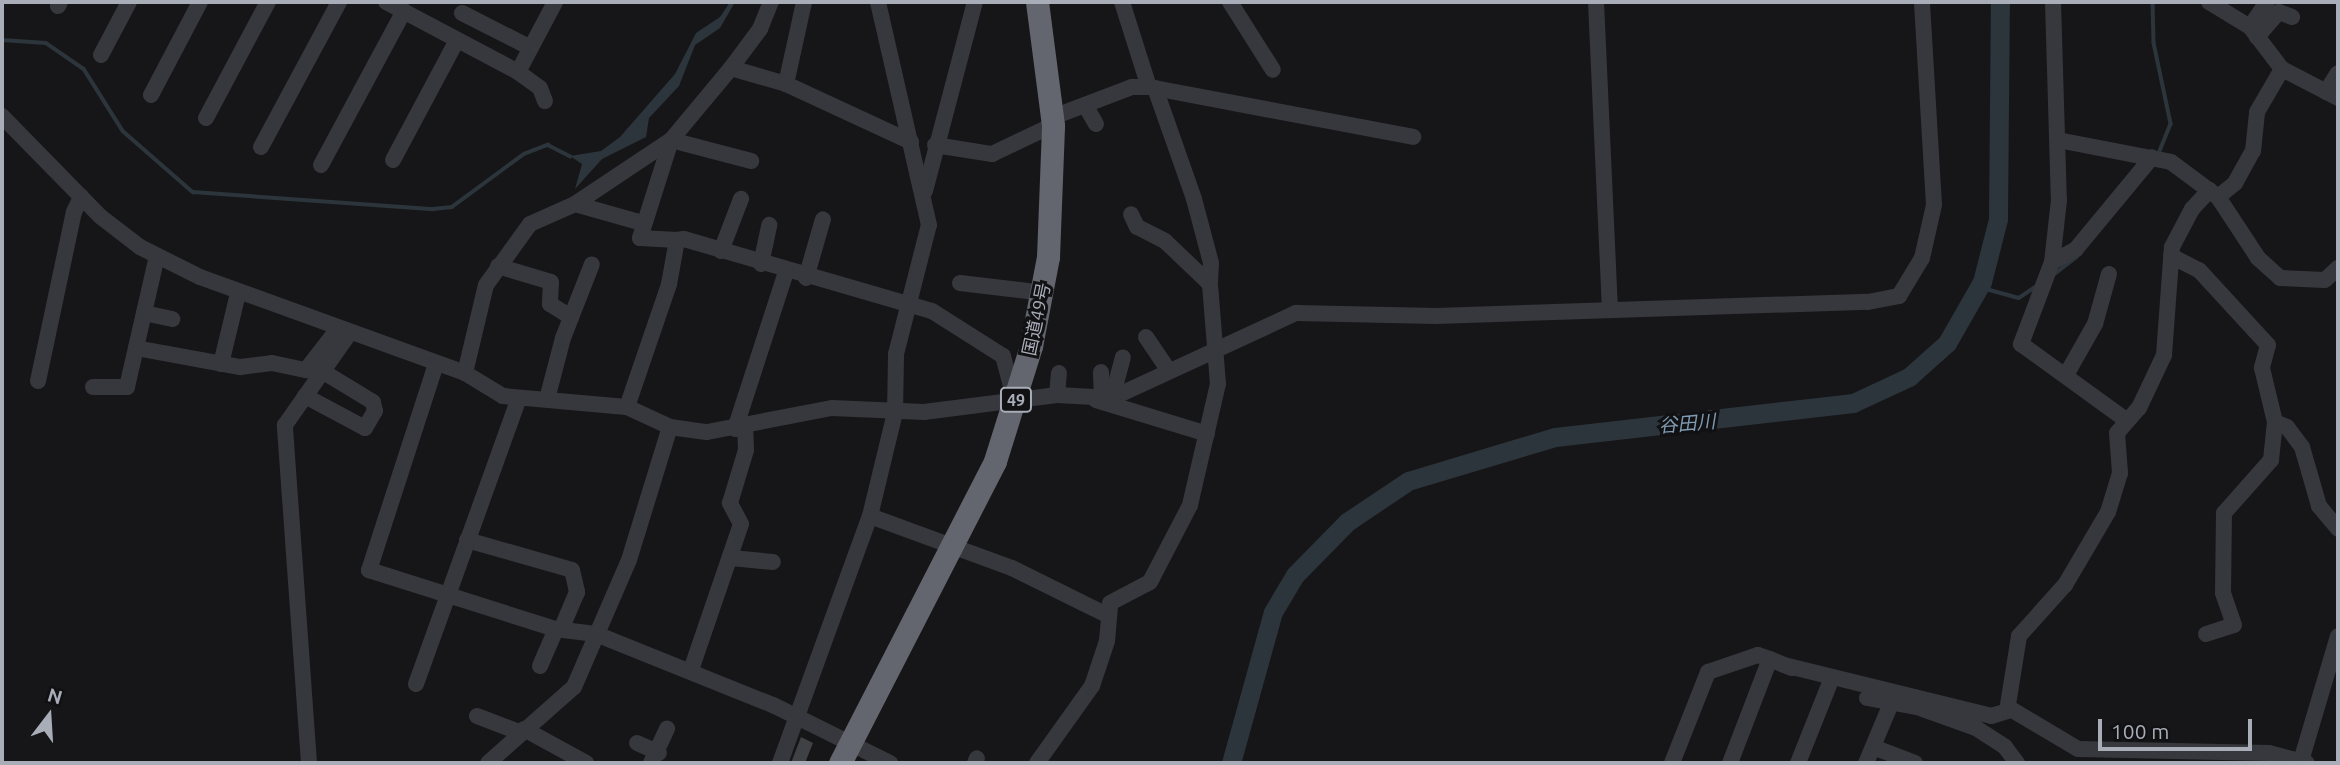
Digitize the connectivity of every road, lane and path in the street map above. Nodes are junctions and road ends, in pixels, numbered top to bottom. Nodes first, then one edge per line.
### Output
1 (130, 2) edge
2 (200, 2) edge
3 (268, 2) edge
4 (339, 2) edge
5 (386, 2) edge
6 (555, 2) edge
7 (771, 2) edge
8 (804, 2) edge
9 (878, 2) edge
10 (975, 2) edge
11 (1037, 2) edge
12 (1122, 2) edge
13 (1230, 2) edge
14 (1596, 2) edge
15 (1922, 2) edge
16 (2053, 2) edge
17 (2208, 2) edge
18 (2267, 2) edge
19 (404, 11) junction
20 (462, 13) dead end
21 (2292, 17) dead end
22 (2254, 32) junction
23 (457, 40) junction
24 (531, 48) junction
25 (101, 55) dead end
26 (731, 68) junction
27 (1273, 69) dead end
28 (2282, 69) junction
29 (518, 72) junction
30 (2338, 74) edge
31 (786, 84) junction
32 (1152, 88) junction
33 (150, 94) dead end
34 (2332, 95) edge
35 (545, 100) dead end
36 (1085, 105) junction
37 (2, 116) edge
38 (206, 118) dead end
39 (1053, 121) junction
40 (1096, 124) dead end
41 (1413, 137) dead end
42 (671, 140) junction
43 (2058, 140) junction
44 (911, 142) junction
45 (935, 145) junction
46 (261, 147) dead end
47 (2152, 157) junction
48 (393, 160) dead end
49 (751, 161) dead end
50 (321, 165) dead end
51 (925, 193) junction
52 (2214, 193) junction
53 (81, 197) junction
54 (741, 199) dead end
55 (575, 204) junction
56 (1131, 214) dead end
57 (823, 219) dead end
58 (642, 223) junction
59 (769, 225) dead end
60 (677, 240) junction
61 (722, 251) junction
62 (157, 256) junction
63 (2171, 256) junction
64 (2052, 261) junction
65 (592, 264) dead end
66 (761, 264) junction
67 (498, 266) junction
68 (2338, 268) edge
69 (786, 272) junction
70 (2109, 274) dead end
71 (806, 278) junction
72 (960, 283) dead end
73 (1210, 284) junction
74 (238, 293) junction
75 (1044, 293) junction
76 (908, 304) junction
77 (1610, 309) junction
78 (144, 313) junction
79 (571, 317) junction
80 (172, 319) dead end
81 (343, 332) junction
82 (1146, 337) dead end
83 (136, 348) junction
84 (1216, 349) junction
85 (1123, 357) dead end
86 (221, 364) junction
87 (436, 364) junction
88 (323, 371) junction
89 (1170, 371) junction
90 (1101, 372) dead end
91 (465, 373) junction
92 (1059, 373) dead end
93 (2066, 375) junction
94 (38, 381) dead end
95 (93, 387) dead end
96 (1057, 395) junction
97 (305, 396) junction
98 (1102, 398) junction
99 (547, 399) junction
100 (518, 400) junction
101 (1016, 400) junction
102 (627, 407) junction
103 (895, 413) junction
104 (2126, 420) junction
105 (2275, 422) junction
106 (670, 427) junction
107 (740, 428) junction
108 (1207, 434) junction
109 (870, 516) junction
110 (2338, 529) edge
111 (467, 540) junction
112 (953, 547) junction
113 (731, 558) junction
114 (772, 562) dead end
115 (447, 595) junction
116 (1105, 614) junction
117 (559, 629) junction
118 (596, 634) junction
119 (2206, 634) dead end
120 (2338, 636) edge
121 (1777, 662) junction
122 (540, 666) dead end
123 (691, 670) junction
124 (416, 684) dead end
125 (1829, 685) junction
126 (1890, 706) junction
127 (2009, 708) junction
128 (795, 715) junction
129 (477, 716) dead end
130 (667, 728) dead end
131 (522, 731) junction
132 (637, 743) dead end
133 (852, 743) junction
134 (1873, 747) junction
135 (655, 758) edge
136 (2304, 762) edge
137 (309, 763) edge
138 (488, 763) edge
139 (586, 763) edge
140 (780, 763) edge
141 (840, 763) edge
142 (890, 763) edge
143 (1037, 763) edge
144 (1672, 763) edge
145 (1730, 763) edge
146 (1798, 763) edge
147 (1866, 763) edge
148 (1915, 763) edge
149 (2017, 763) edge

1 - 25 street
2 - 33 street
3 - 38 street
4 - 46 street
5 - 19 street
6 - 24 street
7 - 26 street
8 - 31 street
9 - 44 street
10 - 45 street
11 - 39 highway, 国道49号 / 49
12 - 32 street
13 - 27 street
14 - 77 street
15 - 77 street
16 - 43 street
17 - 22 street
18 - 22 street
19 - 23 street
19 - 50 street
20 - 24 street
21 - 22 street
22 - 28 street
23 - 29 street
23 - 48 street
24 - 29 street
26 - 31 street
26 - 42 street
28 - 34 street
28 - 52 street
29 - 35 street
30 - 34 street
31 - 44 street
32 - 36 street
32 - 41 street
32 - 73 street
36 - 39 street
36 - 40 street
37 - 53 street
39 - 45 street
39 - 75 highway, 国道49号 / 49
42 - 49 street
42 - 55 street
42 - 58 street
43 - 47 street
43 - 64 street
44 - 51 street
45 - 51 street
47 - 52 street
47 - 64 street
51 - 76 street
52 - 63 street
52 - 68 street
53 - 62 street
53 - 94 street
54 - 61 street
55 - 58 street
55 - 67 street
56 - 73 street
57 - 71 street
58 - 60 street
59 - 66 street
60 - 61 street
60 - 102 street
61 - 66 street
62 - 74 street
62 - 78 street
63 - 104 street
63 - 105 street
64 - 93 street
65 - 79 street
66 - 69 street
67 - 79 street
67 - 91 street
69 - 71 street
69 - 107 street
70 - 93 street
71 - 76 street
72 - 75 street
73 - 84 street
74 - 81 street
74 - 86 street
75 - 101 highway, 国道49号 / 49
76 - 101 street
76 - 103 street
77 - 84 street
78 - 80 street
78 - 83 street
79 - 99 street
81 - 86 street
81 - 87 street
81 - 88 street
82 - 89 street
83 - 86 street
83 - 95 street
84 - 89 street
84 - 108 street
85 - 98 street
87 - 91 street
87 - 115 street
88 - 97 street
88 - 97 street
89 - 98 street
90 - 98 street
91 - 100 street
92 - 96 street
93 - 104 street
96 - 98 street
96 - 101 street
97 - 137 street
98 - 108 street
99 - 100 street
99 - 102 street
100 - 111 street
101 - 103 street
101 - 112 highway, 国道49号 / 49
102 - 106 street
103 - 107 street
103 - 109 street
104 - 127 street
105 - 110 street
105 - 119 street
106 - 107 street
106 - 118 street
107 - 113 street
108 - 116 street
109 - 112 street
109 - 128 street
111 - 115 street
111 - 117 street
112 - 116 street
112 - 133 highway, 国道49号 / 49
113 - 114 street
113 - 123 street
115 - 117 street
115 - 124 street
116 - 143 street
117 - 118 street
117 - 122 street
118 - 123 street
118 - 131 street
120 - 136 street
121 - 125 street
121 - 127 street
121 - 144 street
121 - 145 street
123 - 128 street
125 - 126 street
125 - 146 street
126 - 134 street
126 - 149 street
127 - 136 street
128 - 133 street
128 - 140 street
129 - 131 street
130 - 135 street
131 - 138 street
131 - 139 street
132 - 135 street
133 - 141 highway, 国道49号 / 49
133 - 142 street
134 - 147 street
134 - 148 street

